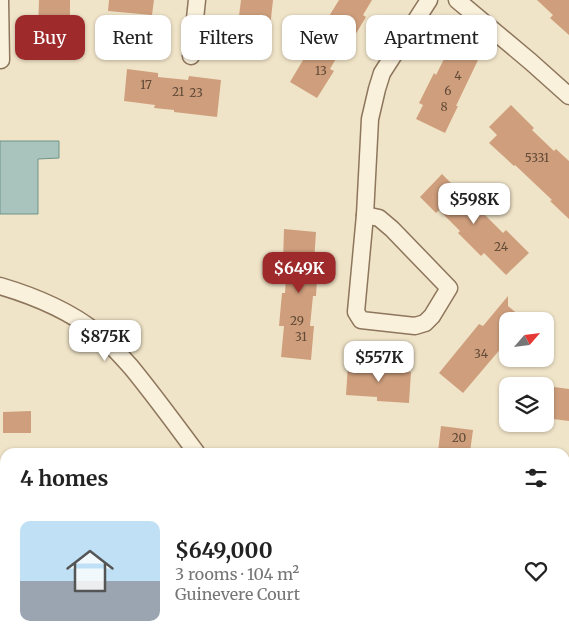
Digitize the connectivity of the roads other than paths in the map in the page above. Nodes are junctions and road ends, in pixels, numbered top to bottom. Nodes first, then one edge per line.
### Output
1 (0, 0) edge
2 (197, 0) edge
3 (429, 0) edge
4 (456, 0) edge
5 (195, 15) edge
6 (1, 60) edge
7 (569, 96) edge
8 (365, 215) junction
9 (0, 286) edge
10 (193, 448) edge

1 - 6 street
2 - 5 street
3 - 8 street
4 - 7 street
8 - 8 street
9 - 10 street

